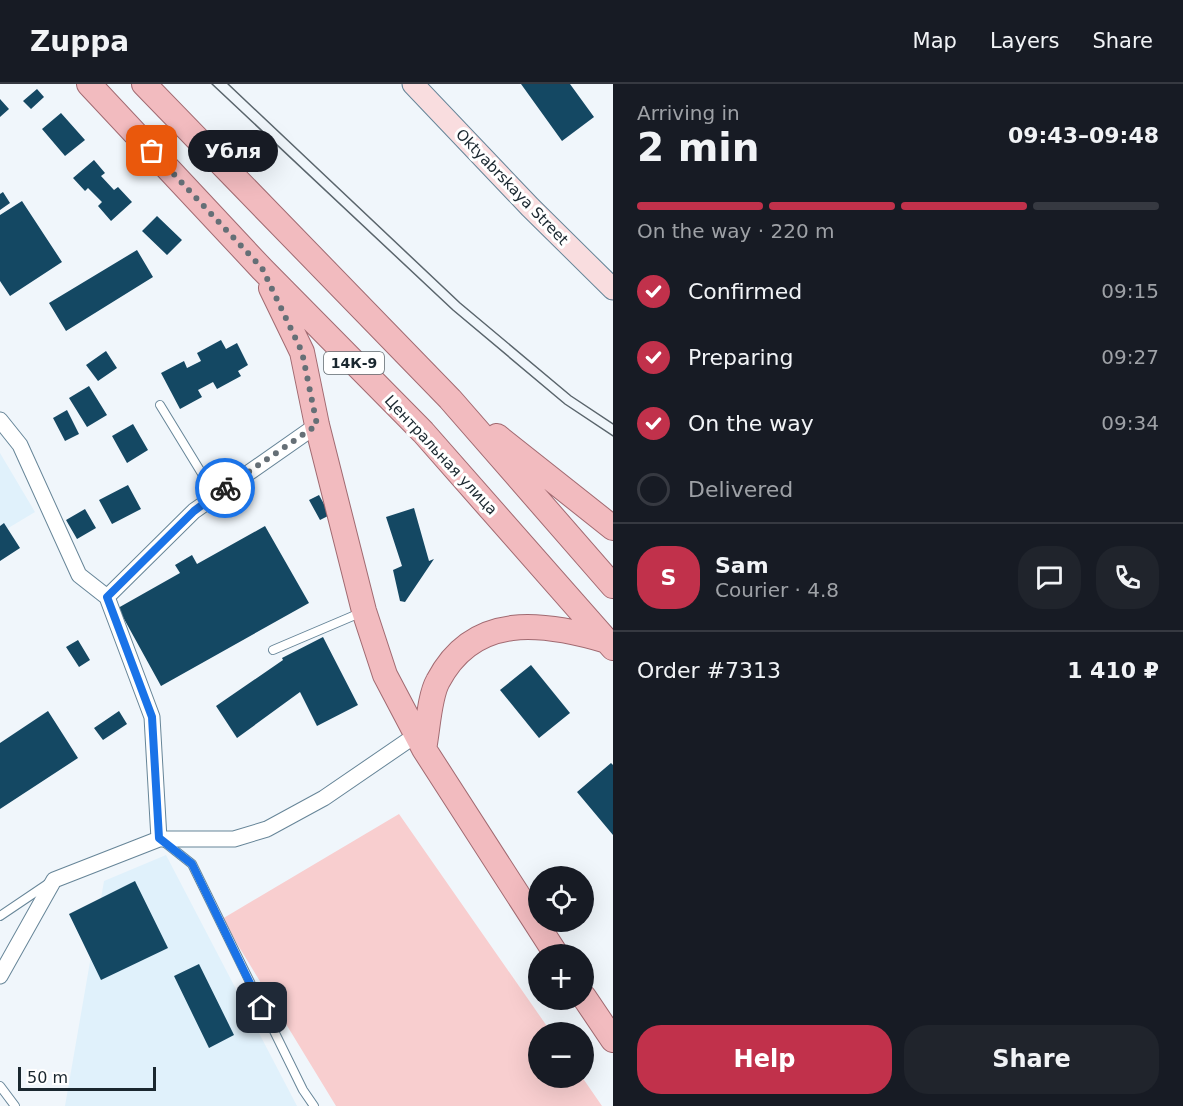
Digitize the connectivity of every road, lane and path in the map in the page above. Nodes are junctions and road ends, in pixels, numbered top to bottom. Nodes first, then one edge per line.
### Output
1 (89, 84) edge
2 (144, 84) edge
3 (413, 84) edge
4 (262, 268) junction
5 (613, 289) edge
6 (450, 399) junction
7 (160, 405) dead end
8 (0, 420) edge
9 (317, 425) junction
10 (215, 495) junction
11 (613, 528) edge
12 (613, 586) edge
13 (107, 597) junction
14 (364, 611) junction
15 (610, 644) edge
16 (273, 650) dead end
17 (420, 742) junction
18 (159, 838) junction
19 (54, 880) junction
20 (0, 916) edge
21 (550, 944) edge
22 (0, 976) edge
23 (593, 1010) edge
24 (613, 1040) edge
25 (0, 1086) edge
26 (15, 1106) edge
27 (314, 1106) edge

1 - 4 main road, Центральная улица / 14К-9
2 - 6 main road, 14К-9
3 - 5 street, Oktyabrskaya Street
4 - 9 main road
4 - 15 main road, Центральная улица / 14К-9
6 - 11 main road
6 - 12 main road, 14К-9
7 - 10 lane
8 - 13 street
9 - 10 street
9 - 14 main road
10 - 13 street
13 - 18 street
14 - 16 lane
14 - 17 main road
15 - 17 main road
17 - 18 street
17 - 21 main road
18 - 19 street
18 - 27 lane
19 - 20 lane
19 - 22 street
23 - 24 main road
25 - 26 lane

